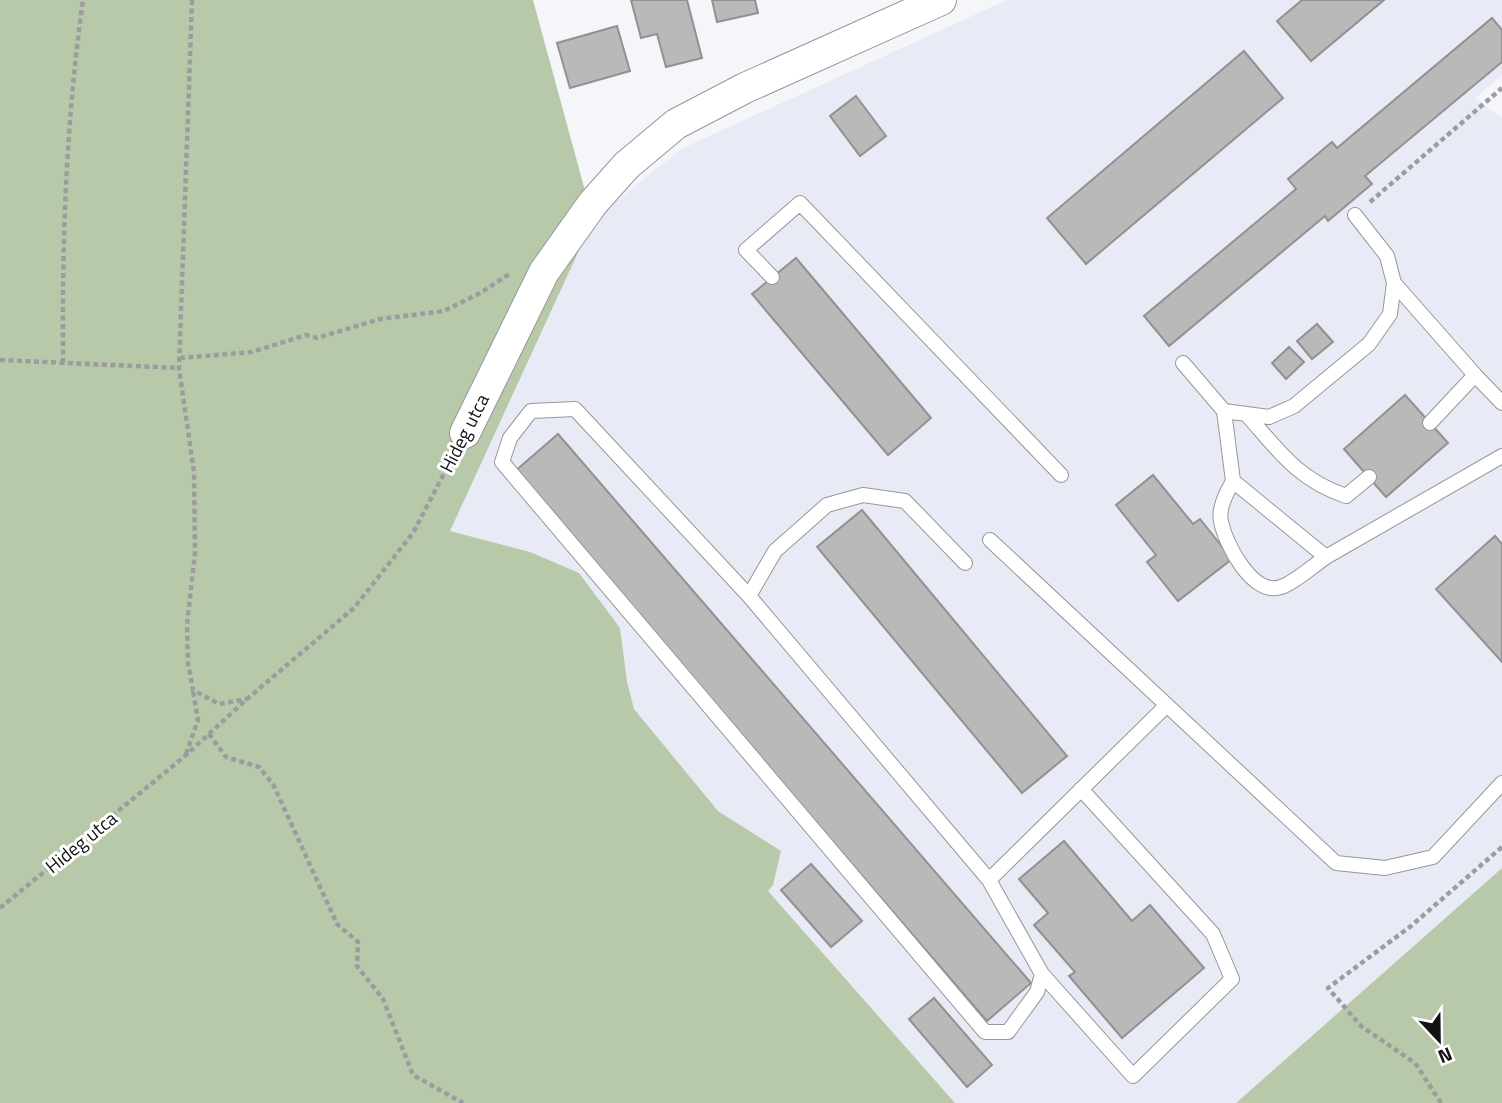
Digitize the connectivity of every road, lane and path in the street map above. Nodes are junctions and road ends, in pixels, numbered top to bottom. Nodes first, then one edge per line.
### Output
1 (83, 0) edge
2 (192, 0) edge
3 (941, 0) edge
4 (1502, 89) edge
5 (1355, 215) joint
6 (521, 266) dead end
7 (772, 277) dead end
8 (1394, 283) junction
9 (180, 358) junction
10 (0, 360) edge
11 (63, 363) junction
12 (1183, 363) dead end
13 (179, 368) junction
14 (1475, 375) junction
15 (1502, 403) edge
16 (1224, 411) junction
17 (1247, 415) junction
18 (1430, 423) dead end
19 (465, 433) joint
20 (1502, 456) edge
21 (1061, 475) dead end
22 (1369, 477) dead end
23 (1233, 481) junction
24 (990, 540) dead end
25 (1326, 557) junction
26 (965, 563) dead end
27 (749, 596) junction
28 (193, 690) junction
29 (247, 699) junction
30 (1167, 705) junction
31 (209, 734) junction
32 (186, 756) junction
33 (1502, 783) edge
34 (1081, 789) junction
35 (1502, 848) edge
36 (989, 880) junction
37 (0, 908) edge
38 (1042, 974) junction
39 (463, 1103) edge
40 (1441, 1103) edge

1 - 11 path
2 - 9 path
3 - 19 street, Hideg utca
4 - 5 path
5 - 8 lane
6 - 9 path
7 - 21 lane
8 - 14 lane
8 - 17 lane
9 - 13 path
10 - 11 path
11 - 13 path
12 - 16 lane
13 - 28 path
14 - 15 lane
14 - 18 lane
16 - 17 lane
16 - 23 lane
17 - 22 lane
19 - 29 path, Hideg utca
20 - 25 lane
23 - 25 lane
23 - 25 lane
24 - 30 lane
26 - 27 lane
27 - 36 lane
27 - 38 lane
28 - 29 path
28 - 32 path
29 - 31 path, Hideg utca
30 - 33 lane
30 - 34 lane
31 - 32 path, Hideg utca
31 - 39 path
32 - 37 path, Hideg utca
34 - 36 lane
34 - 38 lane
35 - 40 path
36 - 38 lane

